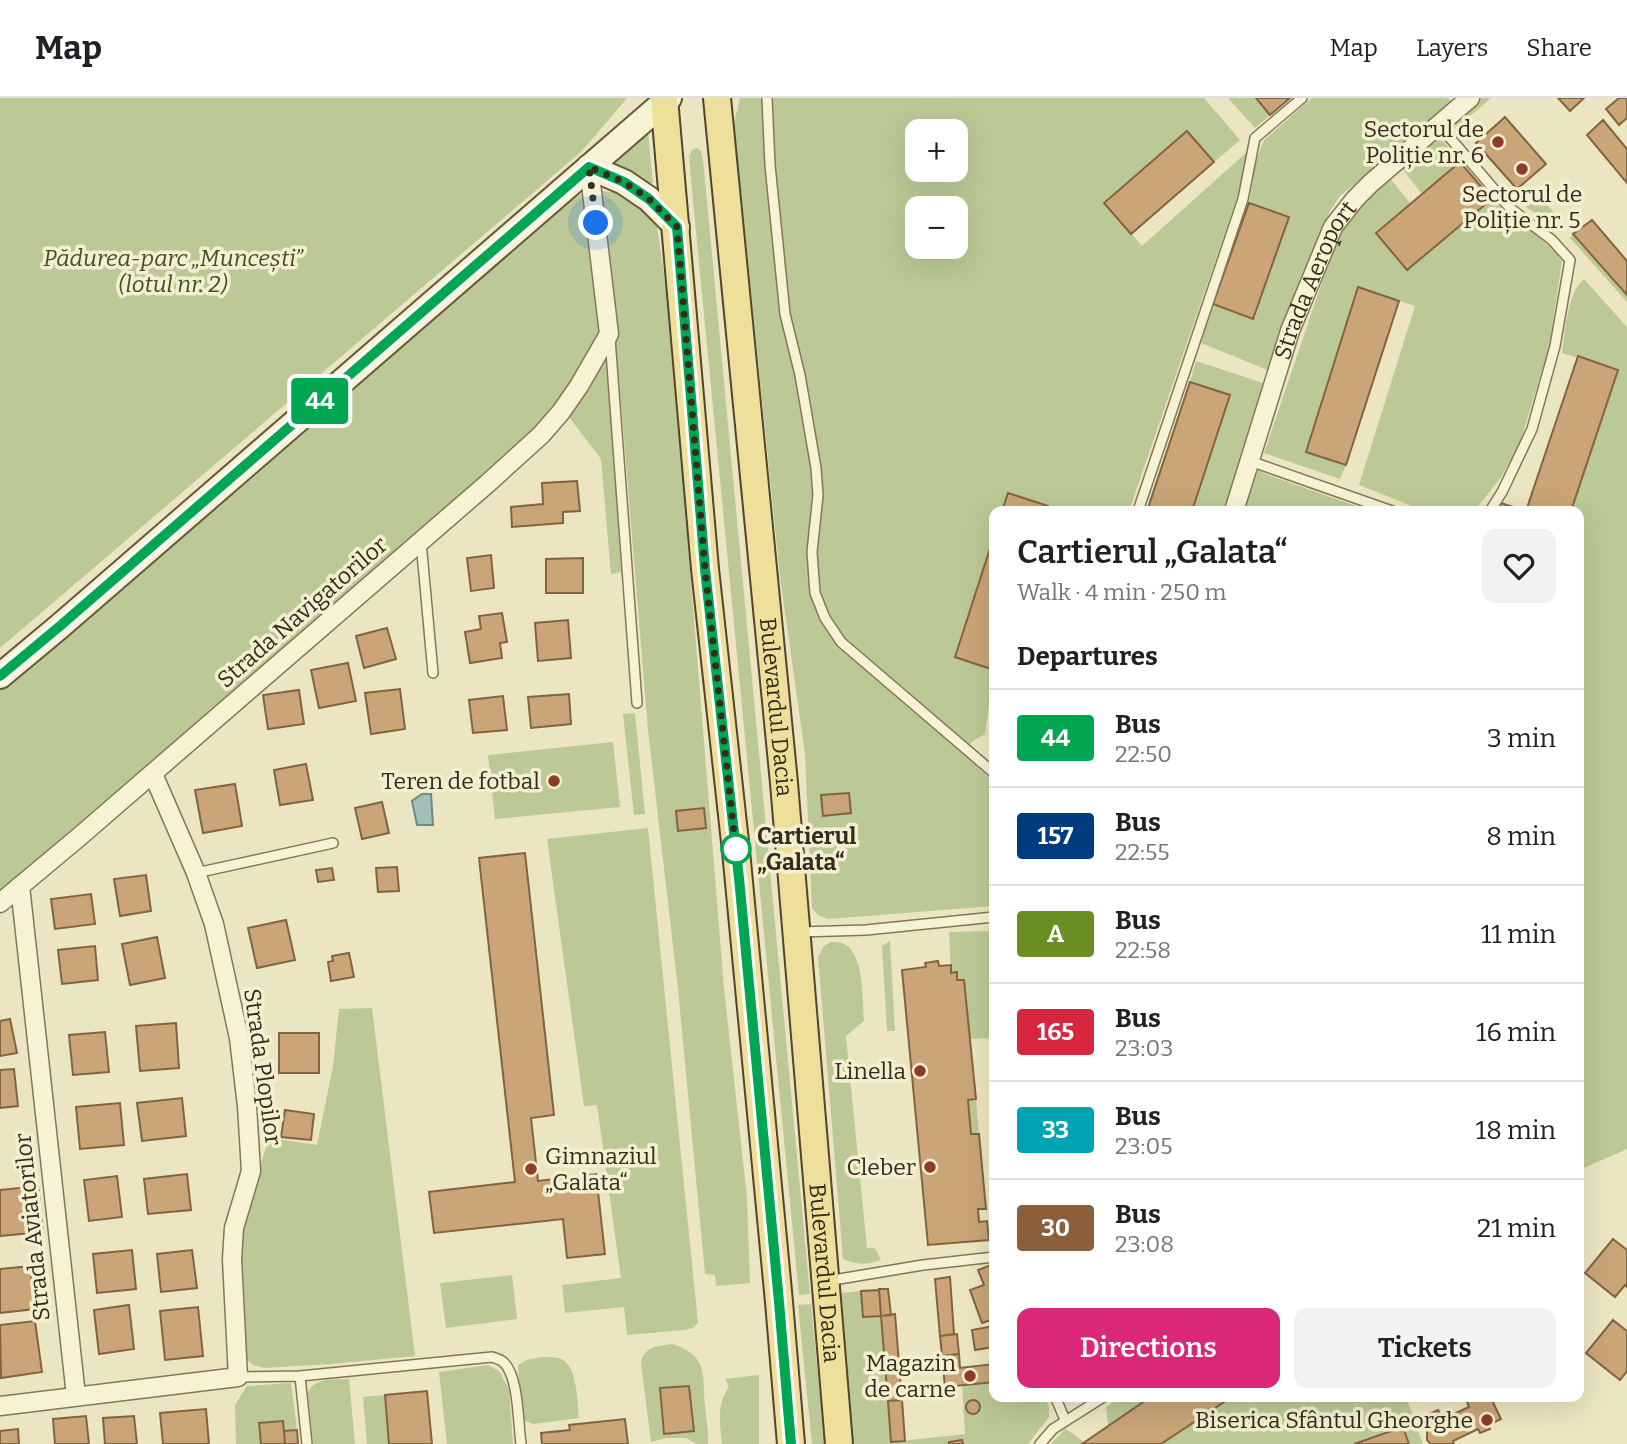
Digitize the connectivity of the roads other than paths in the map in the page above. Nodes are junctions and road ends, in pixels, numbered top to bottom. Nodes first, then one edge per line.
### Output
1 (717, 98) edge
2 (766, 98) edge
3 (1302, 98) edge
4 (1471, 98) edge
5 (666, 99) edge
6 (1439, 125) junction
7 (589, 167) junction
8 (677, 227) junction
9 (609, 334) junction
10 (1250, 461) junction
11 (1140, 506) edge
12 (1236, 506) edge
13 (1378, 506) edge
14 (1493, 506) edge
15 (421, 540) junction
16 (433, 673) dead end
17 (0, 676) edge
18 (637, 703) dead end
19 (989, 769) edge
20 (153, 774) junction
21 (333, 843) dead end
22 (196, 873) junction
23 (20, 886) junction
24 (0, 903) edge
25 (989, 918) edge
26 (796, 932) junction
27 (989, 1258) edge
28 (825, 1281) junction
29 (300, 1376) junction
30 (238, 1377) junction
31 (75, 1396) junction
32 (1058, 1402) edge
33 (1095, 1402) edge
34 (0, 1406) edge
35 (1066, 1420) junction
36 (307, 1444) edge
37 (520, 1444) edge
38 (791, 1444) edge
39 (839, 1444) edge
40 (1040, 1444) edge

1 - 26 main road, Bulevardul Dacia
2 - 19 lane
3 - 11 lane
4 - 6 street, Strada Aeroport
5 - 7 street
5 - 8 main road, Bulevardul Dacia
6 - 10 street, Strada Aeroport
6 - 14 lane
7 - 8 street
7 - 9 street
7 - 17 street
8 - 38 main road, Bulevardul Dacia
9 - 15 street, Strada Navigatorilor
9 - 18 lane
10 - 12 street, Strada Aeroport
10 - 13 lane
15 - 16 lane
15 - 20 street, Strada Navigatorilor
20 - 22 street, Strada Plopilor
20 - 23 street, Strada Navigatorilor
21 - 22 lane
22 - 30 street, Strada Plopilor
23 - 24 street, Strada Navigatorilor
23 - 31 street, Strada Aviatorilor
25 - 26 lane
26 - 28 main road, Bulevardul Dacia
27 - 28 lane
28 - 39 main road, Bulevardul Dacia
29 - 30 lane
29 - 36 lane
29 - 37 lane
30 - 31 street
31 - 34 street
32 - 35 lane
33 - 35 lane
35 - 40 lane

